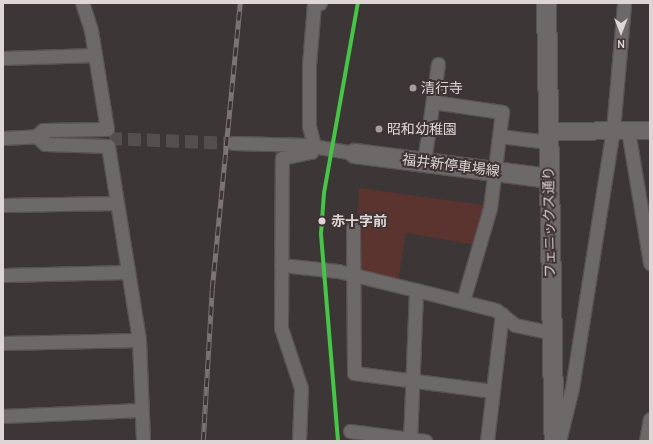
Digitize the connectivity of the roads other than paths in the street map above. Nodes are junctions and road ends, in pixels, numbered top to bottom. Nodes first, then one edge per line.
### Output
1 (82, 3) edge
2 (320, 3) edge
3 (546, 3) edge
4 (624, 3) edge
5 (95, 55) junction
6 (3, 58) edge
7 (438, 64) dead end
8 (433, 102) junction
9 (620, 130) junction
10 (650, 130) edge
11 (36, 136) junction
12 (500, 136) junction
13 (548, 137) junction
14 (3, 138) edge
15 (109, 138) tunnel mouth
16 (233, 143) tunnel mouth
17 (314, 146) junction
18 (354, 153) joint
19 (424, 162) junction
20 (496, 171) junction
21 (548, 178) junction
22 (117, 203) junction
23 (3, 205) edge
24 (353, 227) dead end
25 (650, 263) edge
26 (282, 265) junction
27 (128, 272) junction
28 (3, 275) edge
29 (354, 277) junction
30 (416, 290) junction
31 (463, 301) junction
32 (502, 314) junction
33 (552, 333) junction
34 (139, 340) junction
35 (3, 343) edge
36 (412, 380) junction
37 (493, 391) junction
38 (141, 410) junction
39 (3, 416) edge
40 (650, 419) edge
41 (350, 431) dead end
42 (410, 440) edge
43 (142, 441) edge
44 (300, 441) edge
45 (425, 441) edge
46 (487, 441) edge
47 (554, 441) edge
48 (559, 441) edge
49 (646, 441) edge

1 - 5 street
2 - 17 street
3 - 13 main road, フェニックス通り
4 - 9 street
5 - 6 street
5 - 11 street
7 - 8 street
8 - 12 street
8 - 19 street
9 - 10 street
9 - 13 street
9 - 25 street
9 - 48 street
11 - 14 street
11 - 15 street
11 - 22 street
12 - 13 street
12 - 20 street
13 - 21 main road, フェニックス通り
16 - 17 street
17 - 18 street
17 - 26 street
18 - 19 main road, 福井新停車場線
19 - 20 main road, 福井新停車場線
20 - 21 main road, 福井新停車場線
20 - 31 street
21 - 33 main road, フェニックス通り
22 - 23 street
22 - 27 street
24 - 29 street
26 - 29 street
26 - 44 street
27 - 28 street
27 - 34 street
29 - 30 street
29 - 36 street
30 - 31 street
30 - 36 street
31 - 32 street
32 - 33 street
32 - 37 street
33 - 47 main road, フェニックス通り
34 - 35 street
34 - 38 street
36 - 37 street
36 - 42 street
37 - 46 street
38 - 39 street
38 - 43 street
40 - 49 street
41 - 42 street
42 - 45 street

